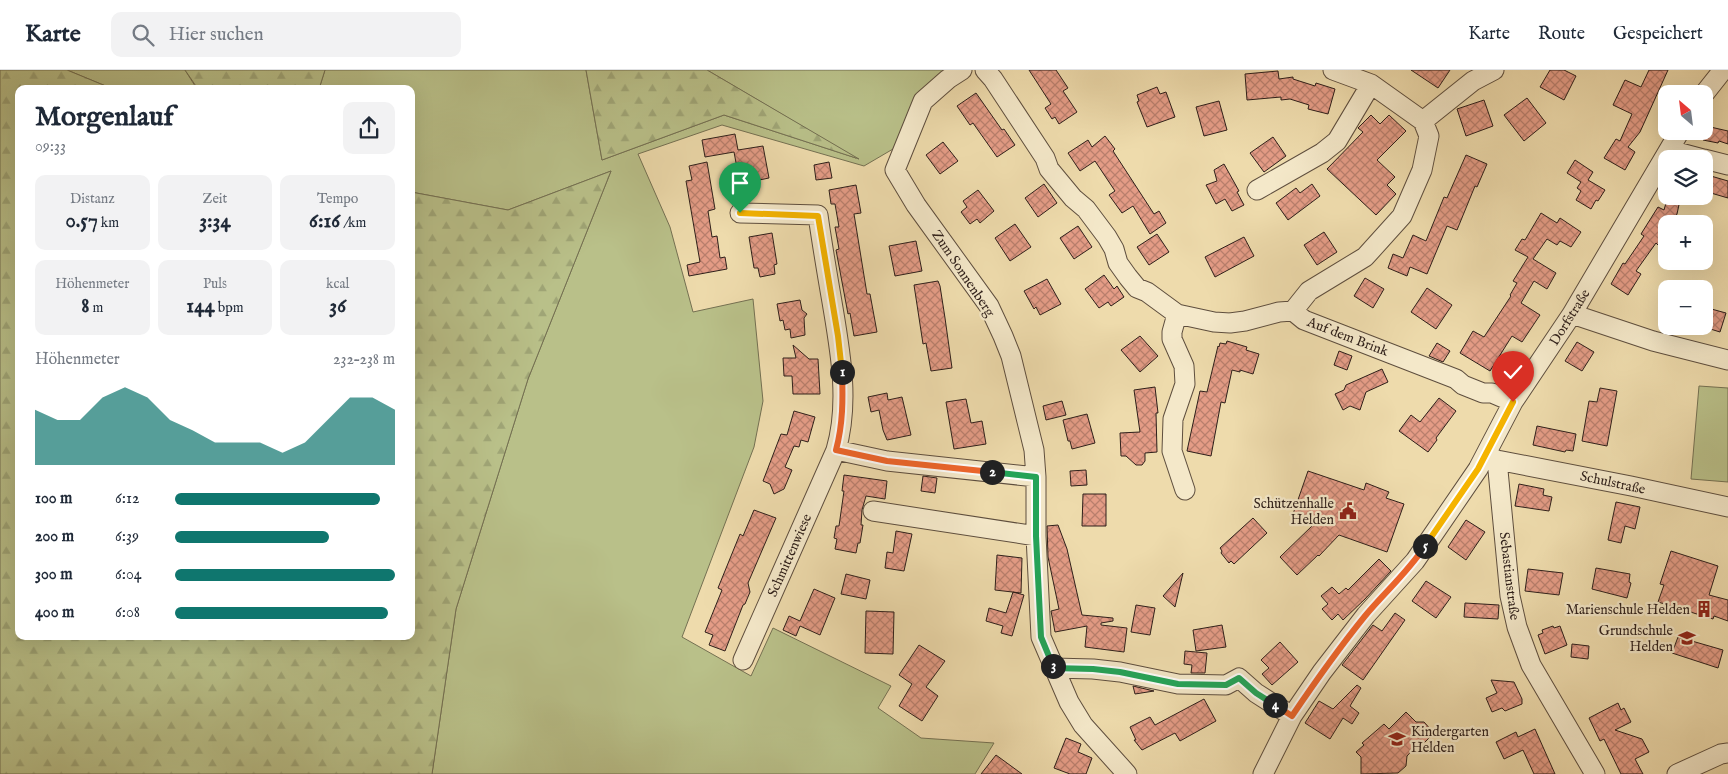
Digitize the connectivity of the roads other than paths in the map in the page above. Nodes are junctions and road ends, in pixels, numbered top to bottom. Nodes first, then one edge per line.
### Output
1 (962, 70) edge
2 (985, 70) edge
3 (1333, 70) edge
4 (1494, 70) edge
5 (1723, 70) edge
6 (1371, 84) junction
7 (1711, 85) edge
8 (1423, 121) junction
9 (1675, 140) edge
10 (1669, 150) edge
11 (1713, 161) edge
12 (1728, 165) edge
13 (1658, 169) edge
14 (1256, 190) dead end
15 (740, 213) dead end
16 (1293, 311) junction
17 (1177, 314) junction
18 (1572, 314) junction
19 (1728, 360) edge
20 (1513, 402) junction
21 (836, 450) junction
22 (1492, 458) junction
23 (1036, 477) junction
24 (1185, 490) dead end
25 (1728, 507) edge
26 (873, 511) dead end
27 (1036, 536) junction
28 (743, 660) dead end
29 (1053, 668) junction
30 (1292, 716) junction
31 (1728, 753) edge
32 (1127, 774) edge
33 (1263, 774) edge
34 (1595, 774) edge
35 (1676, 774) edge

1 - 23 street, Zum Sonnenberg
2 - 17 street, Auf dem Brink
3 - 6 street
4 - 8 street
5 - 7 street
6 - 8 street
6 - 14 street
8 - 16 street
9 - 10 street, Dorfstraße
11 - 12 street
13 - 18 street, Dorfstraße
15 - 21 street, Schmittenwiese
16 - 17 street, Auf dem Brink
16 - 20 street, Auf dem Brink
17 - 24 street
18 - 19 street
18 - 20 street, Dorfstraße
20 - 22 street, Dorfstraße
21 - 23 street
21 - 28 street, Schmittenwiese
22 - 25 street, Schulstraße
22 - 30 street, Dorfstraße
22 - 34 street, Sebastianstraße
23 - 27 street, Zum Sonnenberg
26 - 27 street
27 - 29 street, Zum Sonnenberg
29 - 30 street
29 - 32 street, Zum Sonnenberg
30 - 33 street, Dorfstraße
31 - 35 street

